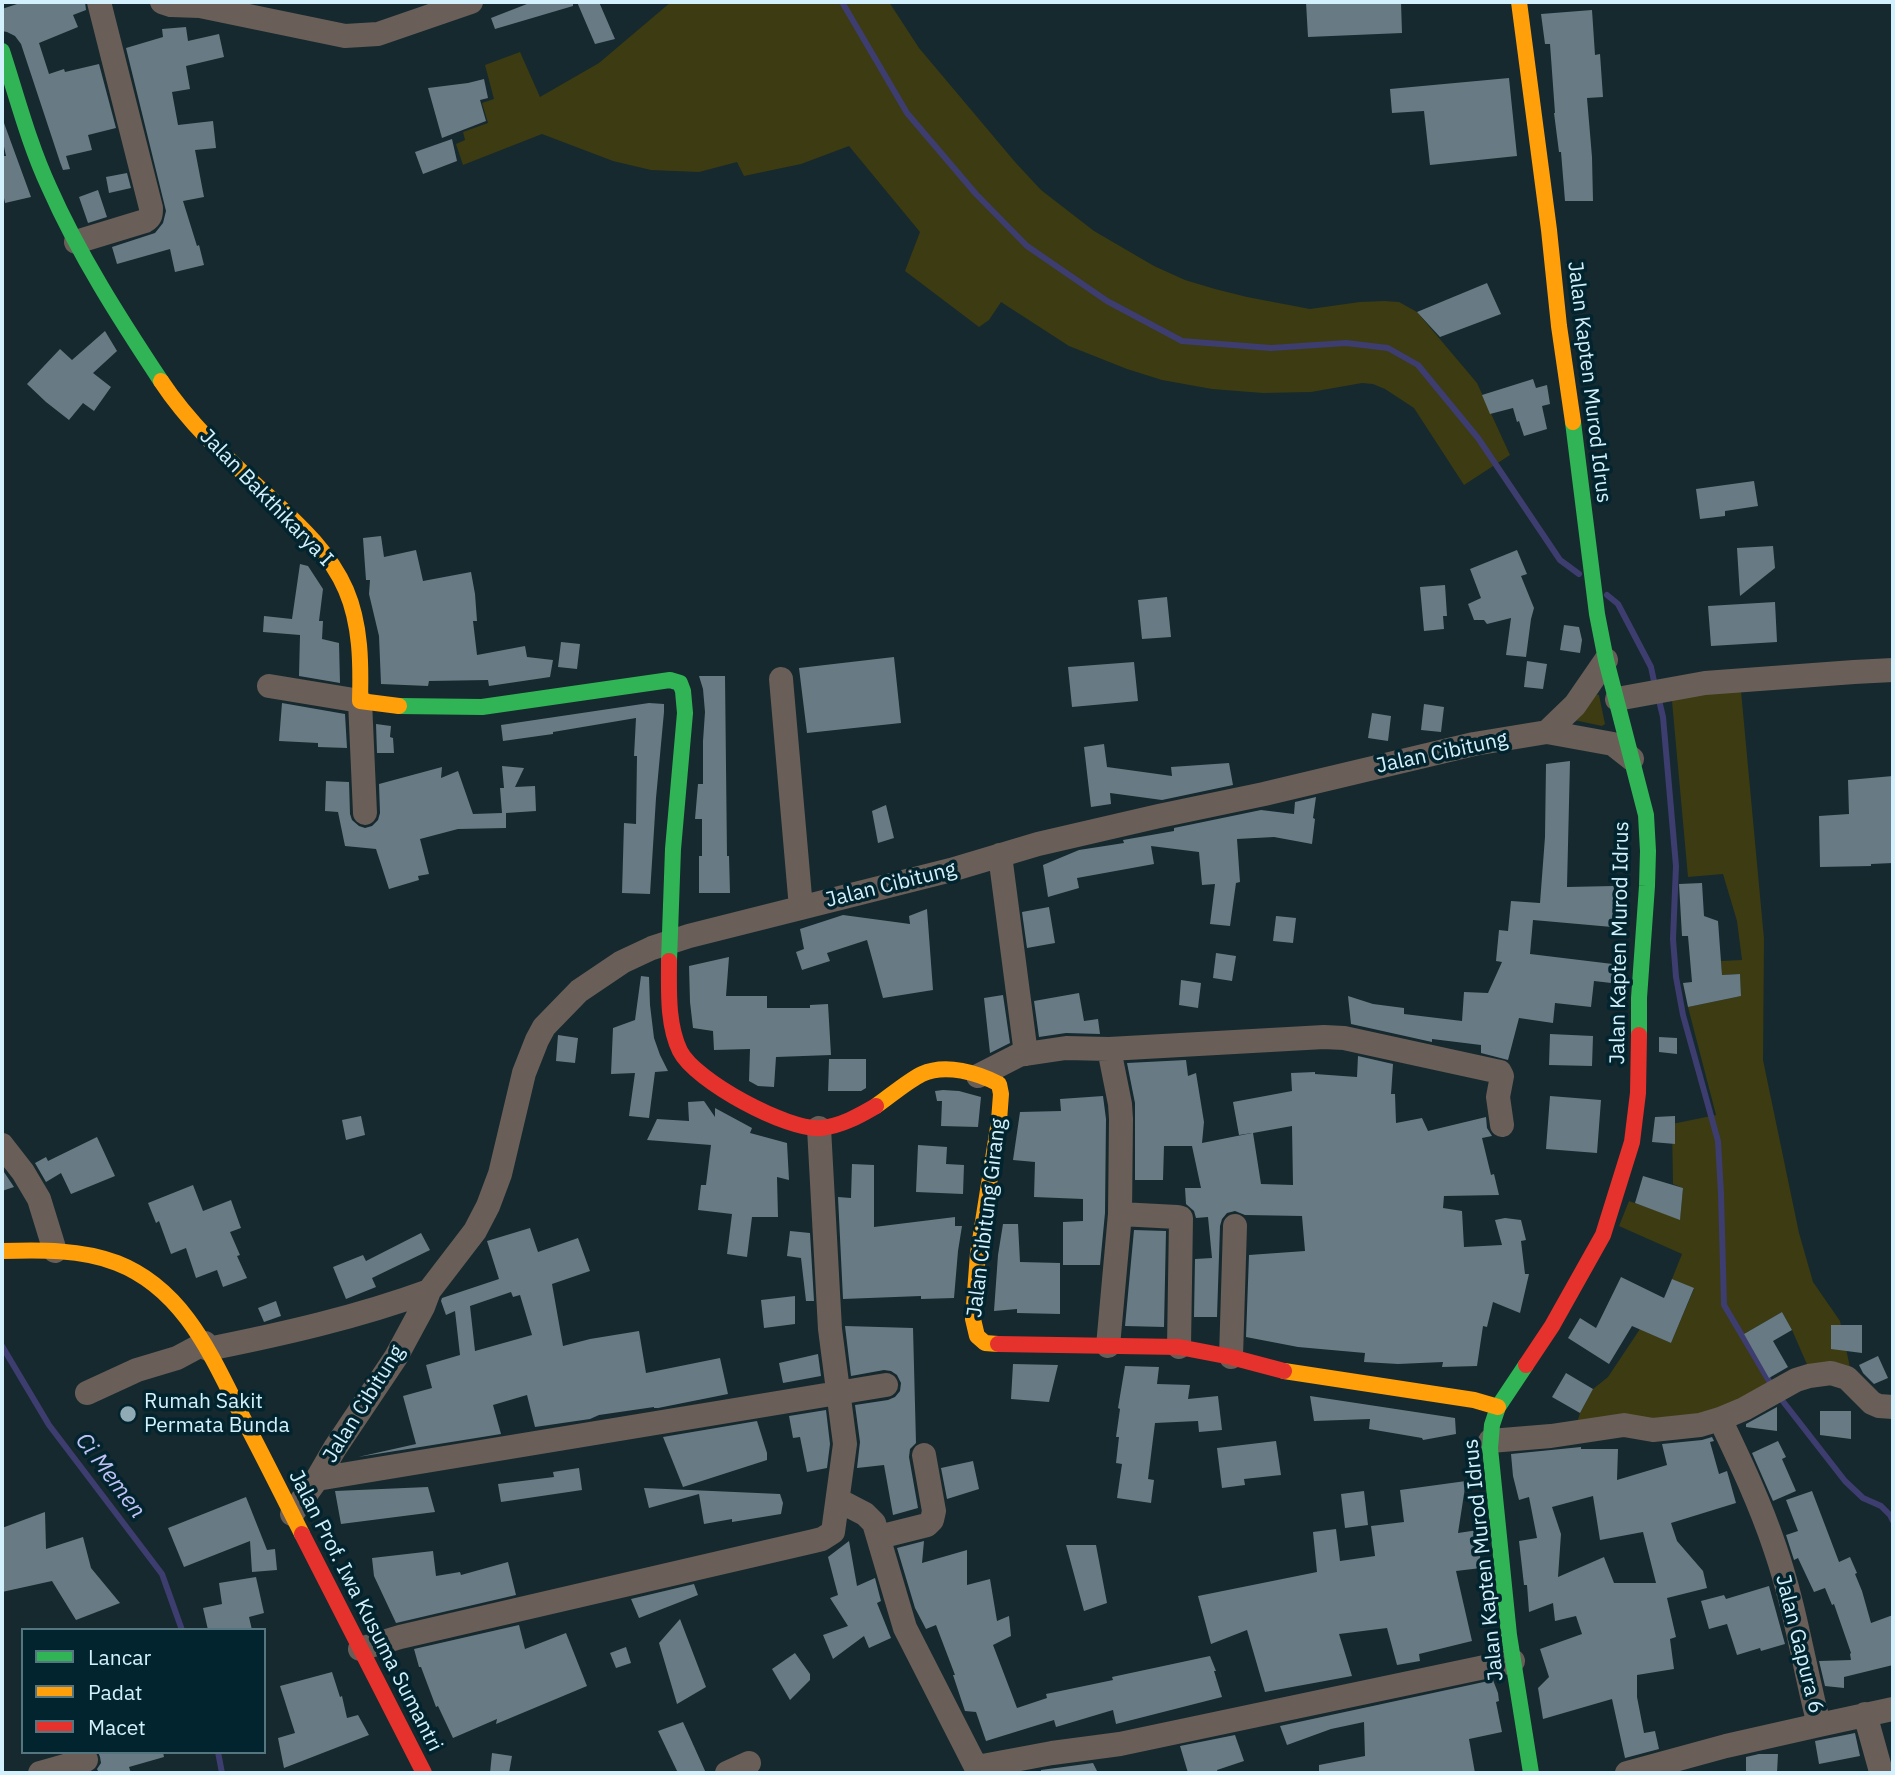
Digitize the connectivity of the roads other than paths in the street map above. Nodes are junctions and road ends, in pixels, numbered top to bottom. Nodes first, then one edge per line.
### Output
1 (99, 2) edge
2 (162, 2) edge
3 (471, 2) edge
4 (1519, 2) edge
5 (2, 51) edge
6 (76, 242) junction
7 (1606, 660) junction
8 (1893, 670) edge
9 (780, 679) dead end
10 (269, 686) dead end
11 (1617, 699) junction
12 (360, 701) junction
13 (1547, 732) junction
14 (1632, 759) junction
15 (365, 813) dead end
16 (1000, 855) junction
17 (801, 908) junction
18 (670, 942) junction
19 (1109, 1049) junction
20 (1027, 1054) junction
21 (978, 1076) junction
22 (1502, 1125) dead end
23 (819, 1128) junction
24 (2, 1145) edge
25 (1120, 1214) junction
26 (1235, 1226) dead end
27 (2, 1251) edge
28 (55, 1251) junction
29 (429, 1291) junction
30 (207, 1346) junction
31 (1108, 1346) junction
32 (1179, 1347) junction
33 (1231, 1357) junction
34 (886, 1385) dead end
35 (838, 1392) junction
36 (87, 1393) dead end
37 (1893, 1406) edge
38 (1497, 1407) junction
39 (1720, 1419) junction
40 (1490, 1441) junction
41 (924, 1455) dead end
42 (317, 1479) junction
43 (838, 1500) junction
44 (292, 1514) junction
45 (879, 1536) junction
46 (360, 1649) junction
47 (1513, 1661) junction
48 (1893, 1709) edge
49 (1865, 1714) junction
50 (1819, 1725) junction
51 (86, 1760) dead end
52 (1880, 1768) dead end
53 (978, 1770) edge
54 (40, 1773) edge
55 (424, 1773) edge
56 (1531, 1773) edge
57 (1628, 1773) edge

1 - 6 street
2 - 3 street
4 - 7 street, Jalan Kapten Murod Idrus
5 - 6 street, Jalan Bakthikarya I
6 - 12 street, Jalan Bakthikarya I
7 - 11 street, Jalan Kapten Murod Idrus
7 - 13 street
8 - 11 street
9 - 17 street
10 - 12 street
11 - 14 street, Jalan Kapten Murod Idrus
12 - 15 street
12 - 18 street
13 - 14 street, Jalan Cibitung
13 - 16 street, Jalan Cibitung
14 - 38 street, Jalan Kapten Murod Idrus
16 - 17 street, Jalan Cibitung
16 - 20 street
17 - 18 street, Jalan Cibitung
18 - 23 street
18 - 29 street, Jalan Cibitung
19 - 20 street
19 - 22 street
19 - 25 street
20 - 21 street
21 - 23 street
21 - 31 street, Jalan Cibitung Girang
23 - 35 street
24 - 28 street
25 - 31 street
25 - 32 street
26 - 33 street
27 - 28 street, Jalan Prof. Iwa Kusuma Sumantri
28 - 30 street, Jalan Prof. Iwa Kusuma Sumantri
29 - 30 street
29 - 42 street, Jalan Cibitung
30 - 36 street
30 - 44 street, Jalan Prof. Iwa Kusuma Sumantri
31 - 32 street, Jalan Cibitung Girang
32 - 33 street, Jalan Cibitung Girang
33 - 38 street, Jalan Cibitung Girang
34 - 35 street
35 - 42 street
35 - 43 street
37 - 39 street
38 - 40 street, Jalan Kapten Murod Idrus
39 - 40 street
39 - 50 street, Jalan Gapura 6
40 - 47 street, Jalan Kapten Murod Idrus
41 - 45 street
42 - 44 street, Jalan Cibitung
43 - 45 street
43 - 46 street
44 - 46 street, Jalan Prof. Iwa Kusuma Sumantri
45 - 53 street
46 - 55 street, Jalan Prof. Iwa Kusuma Sumantri
47 - 53 street
47 - 56 street, Jalan Kapten Murod Idrus
48 - 49 street
49 - 50 street
49 - 52 street
50 - 57 street, Jalan Gapura 6
51 - 54 street

